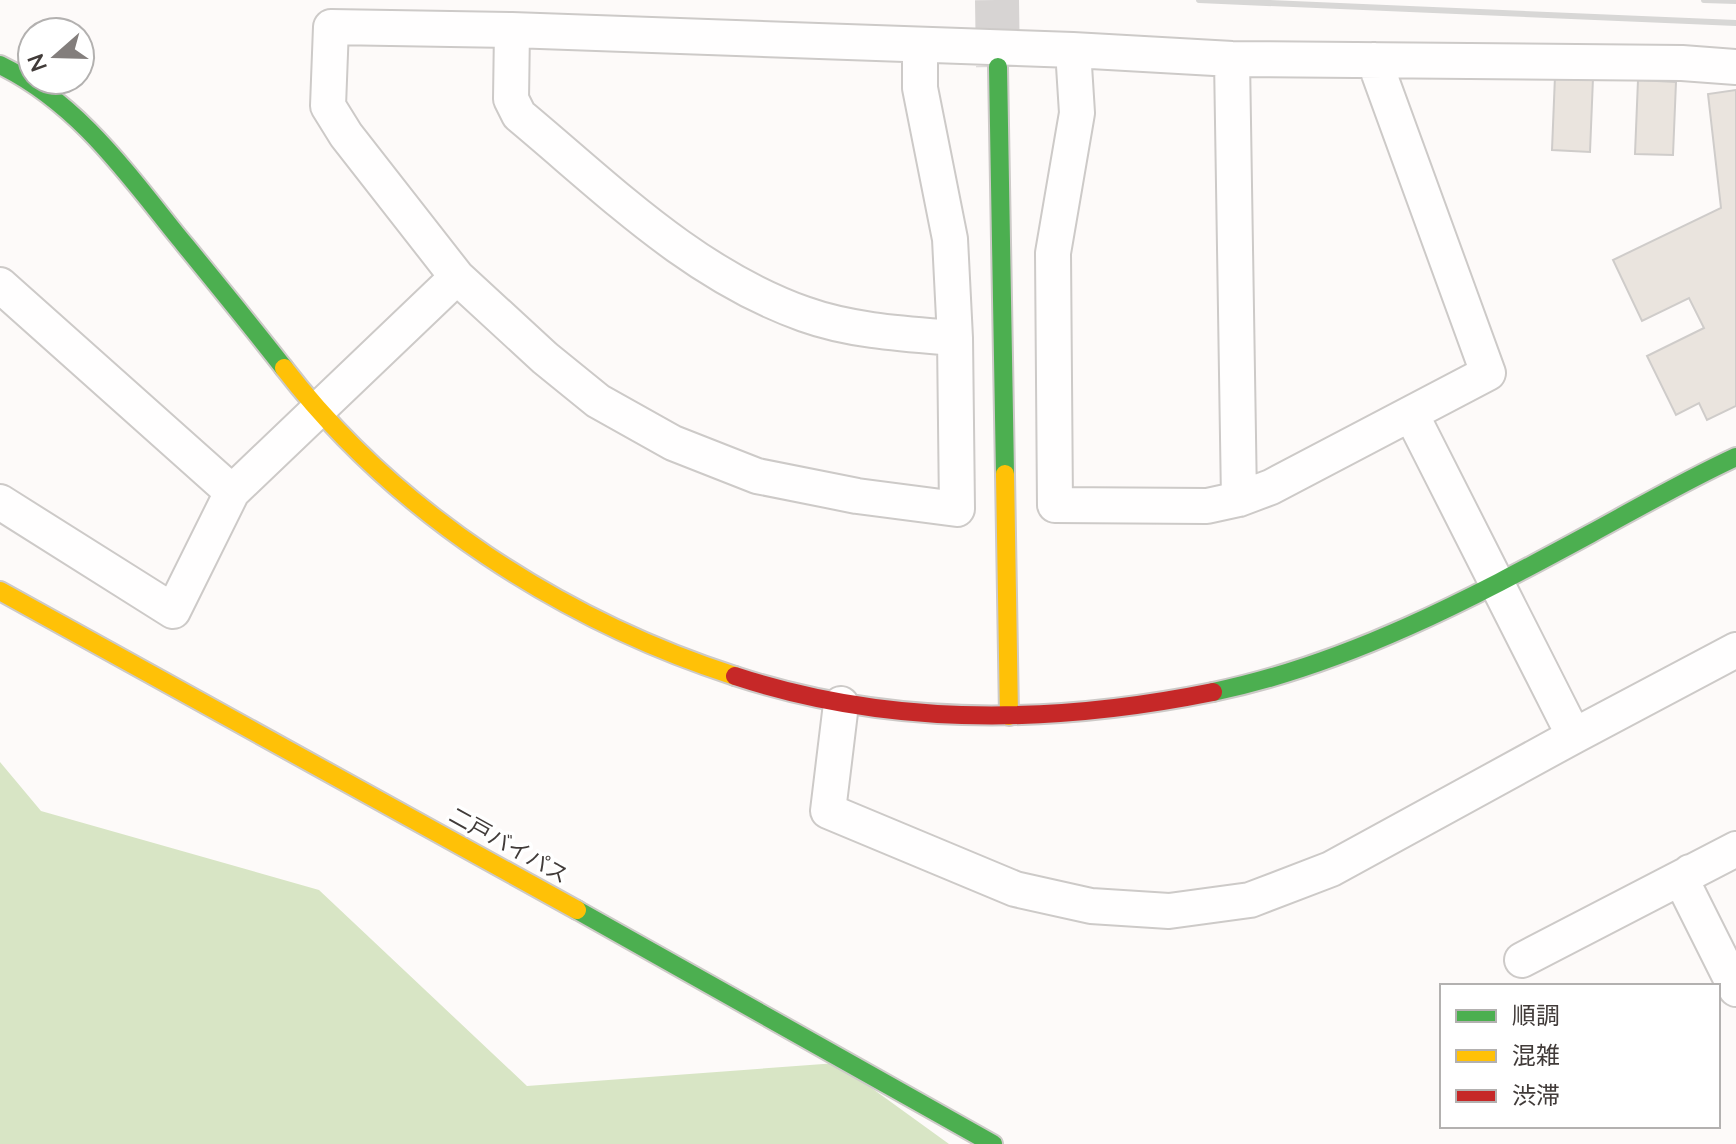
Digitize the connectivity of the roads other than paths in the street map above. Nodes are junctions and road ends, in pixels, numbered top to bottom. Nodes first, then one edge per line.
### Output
1 (512, 30) junction
2 (920, 46) junction
3 (1073, 50) junction
4 (1232, 59) junction
5 (1374, 60) junction
6 (0, 65) edge
7 (998, 67) tunnel mouth
8 (1736, 67) edge
9 (457, 277) junction
10 (0, 285) edge
11 (955, 338) junction
12 (319, 411) junction
13 (1411, 414) junction
14 (1736, 457) edge
15 (232, 492) junction
16 (1239, 499) junction
17 (0, 502) edge
18 (1498, 583) junction
19 (0, 591) edge
20 (1736, 650) edge
21 (841, 704) junction
22 (1009, 716) junction
23 (1574, 736) junction
24 (1736, 849) edge
25 (1690, 872) junction
26 (1522, 960) dead end
27 (1736, 989) edge
28 (993, 1144) edge

1 - 2 street
1 - 9 street
1 - 11 street
2 - 3 street
2 - 11 street
3 - 4 street
3 - 16 street
4 - 5 street
4 - 16 street
5 - 8 street
5 - 13 street
6 - 12 main road
7 - 22 main road
9 - 11 street
9 - 12 street
10 - 15 street
12 - 15 street
12 - 21 main road
13 - 16 street
13 - 18 street
14 - 18 main road
15 - 17 street
18 - 22 main road
18 - 23 street
19 - 28 main road, 二戸バイパス
20 - 23 street
21 - 22 main road
21 - 23 street
24 - 25 street
25 - 26 street
25 - 27 street

